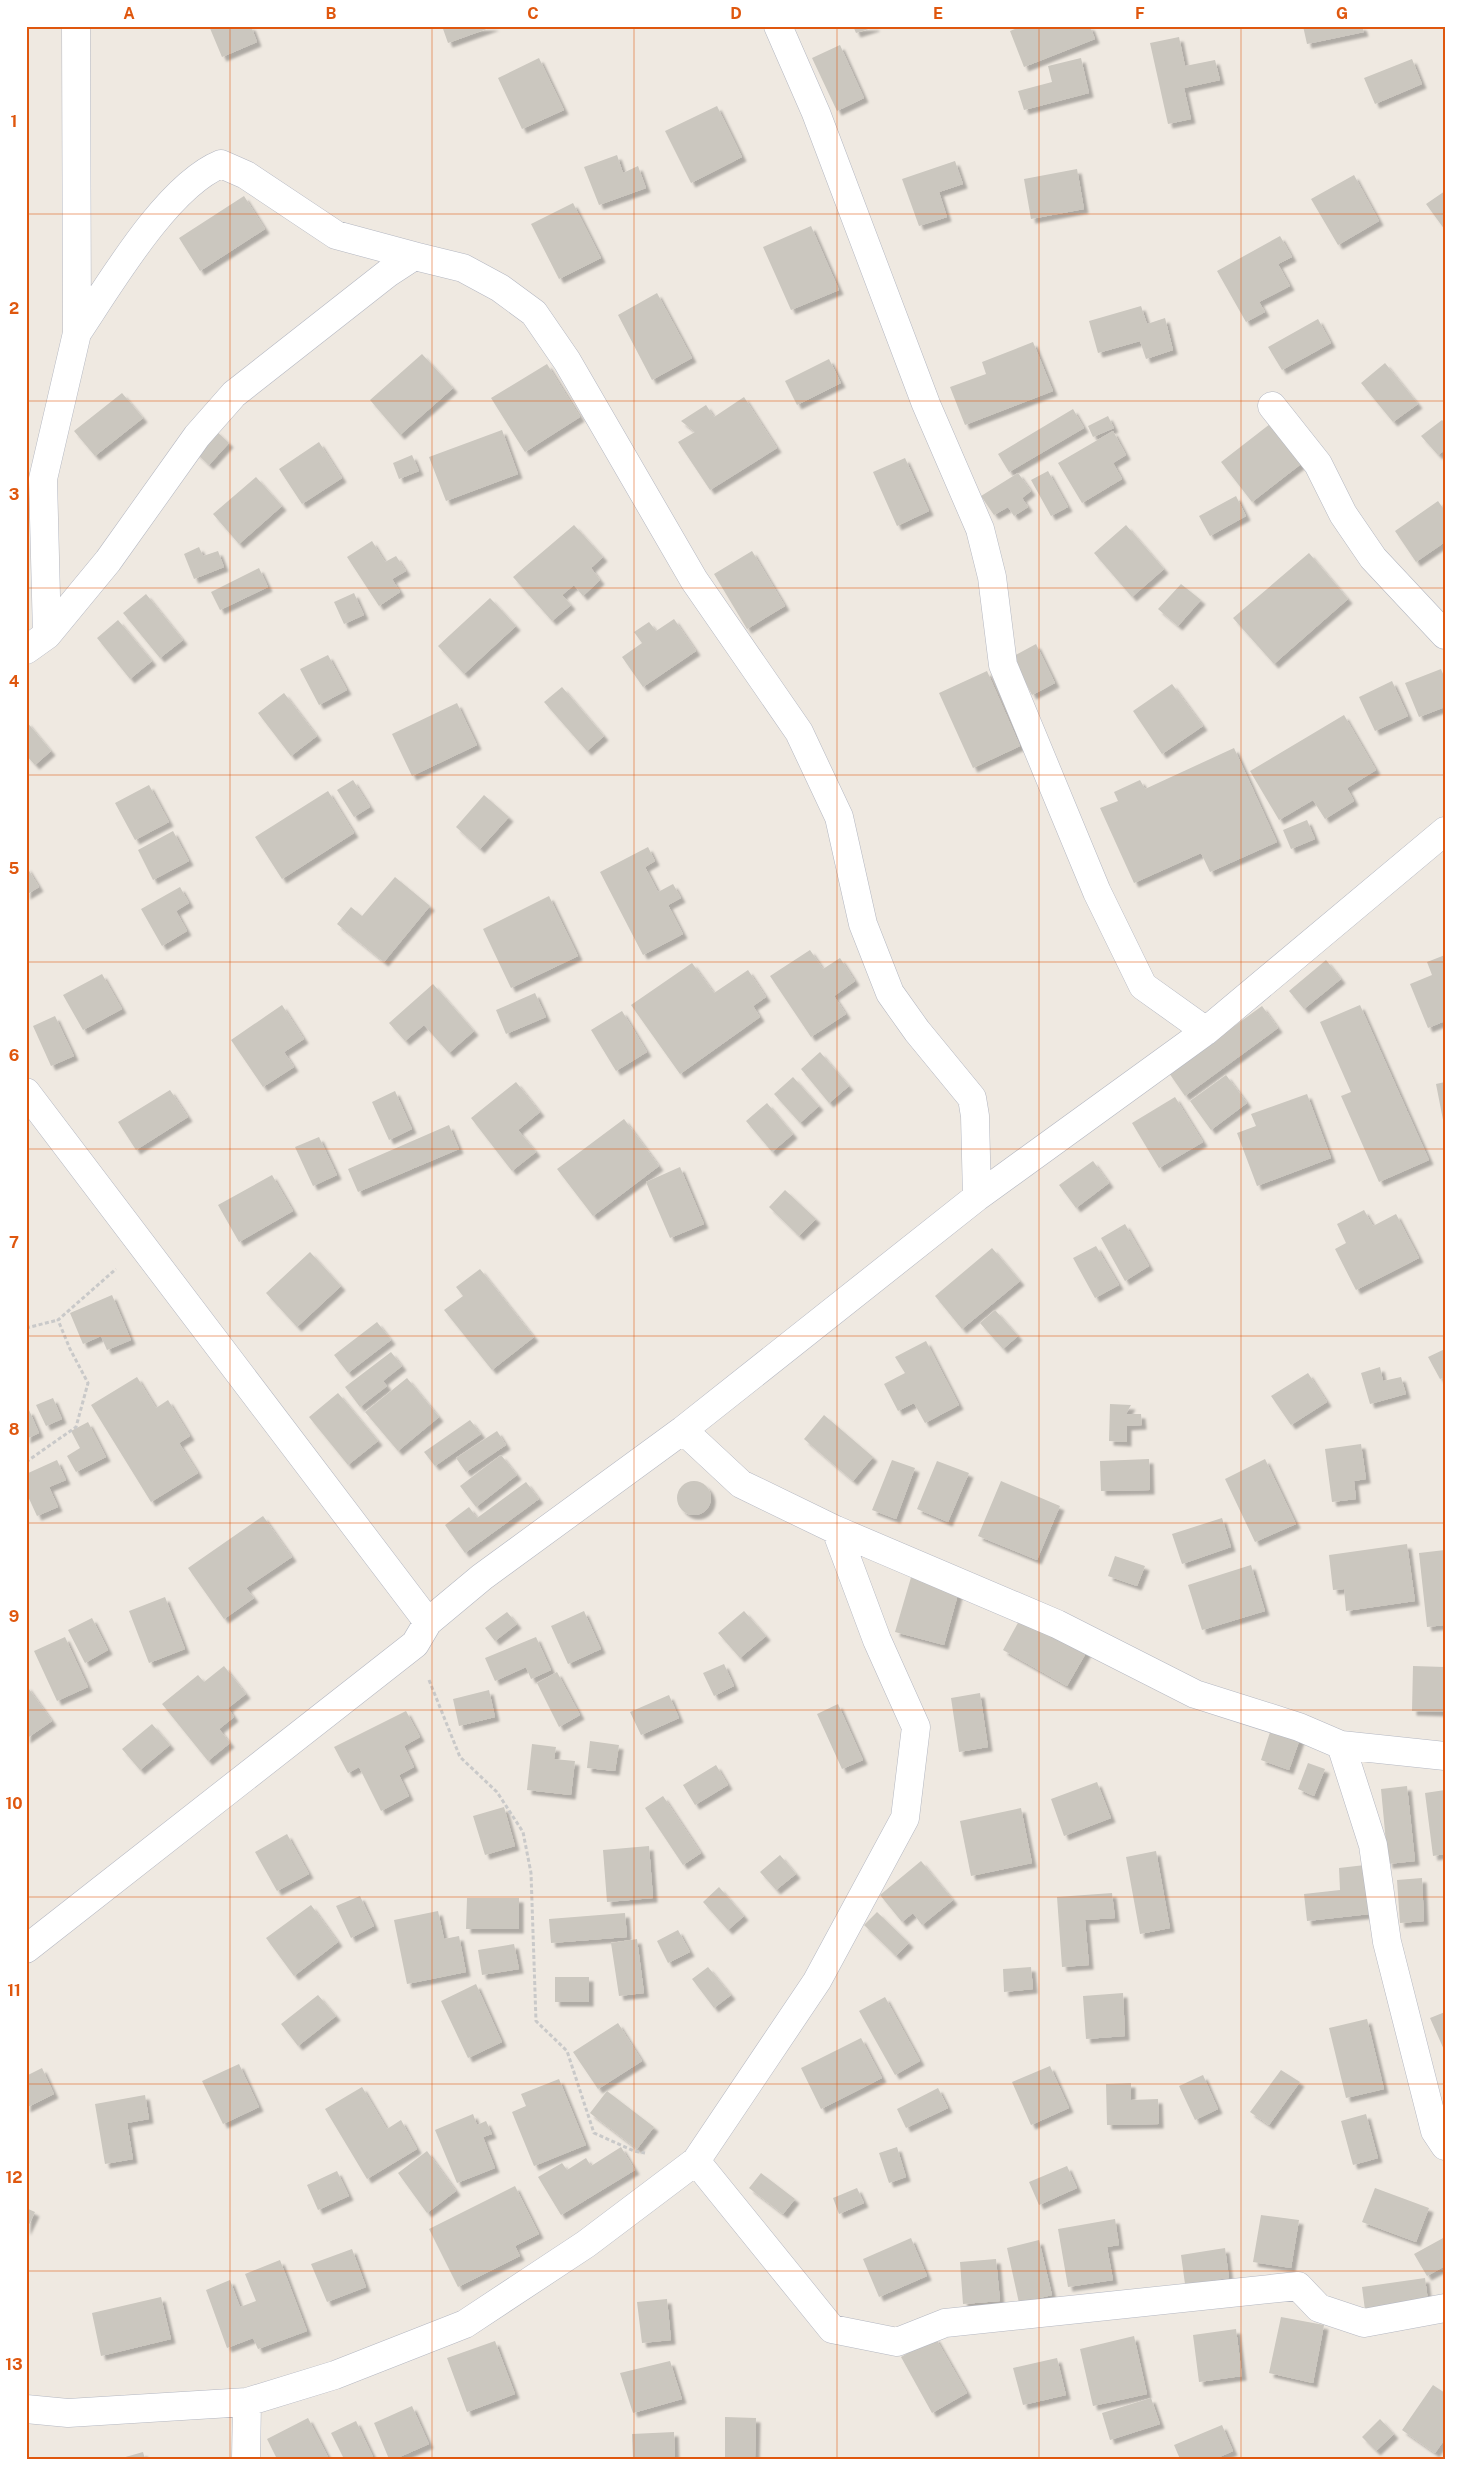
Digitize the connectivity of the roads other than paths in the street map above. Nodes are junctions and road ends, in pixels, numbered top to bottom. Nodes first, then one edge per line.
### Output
1 (76, 26) edge
2 (778, 26) edge
3 (414, 256) junction
4 (77, 333) junction
5 (1272, 406) dead end
6 (1445, 635) edge
7 (36, 643) edge
8 (1445, 830) edge
9 (1206, 1031) junction
10 (26, 1092) edge
11 (977, 1197) junction
12 (683, 1430) junction
13 (836, 1530) junction
14 (422, 1633) junction
15 (1340, 1745) junction
16 (1445, 1756) edge
17 (26, 1949) edge
18 (1445, 2146) edge
19 (696, 2160) junction
20 (1445, 2308) edge
21 (247, 2402) junction
22 (26, 2409) edge
23 (246, 2459) edge

1 - 4 street
2 - 9 street
3 - 4 street
3 - 7 street
3 - 11 street
4 - 7 street
5 - 6 street
8 - 9 street
9 - 11 street
10 - 14 street
11 - 12 street
12 - 13 street
12 - 14 street
13 - 15 street
13 - 19 street
14 - 17 street
15 - 16 street
15 - 18 street
19 - 20 street
19 - 21 street
21 - 22 street
21 - 23 street

